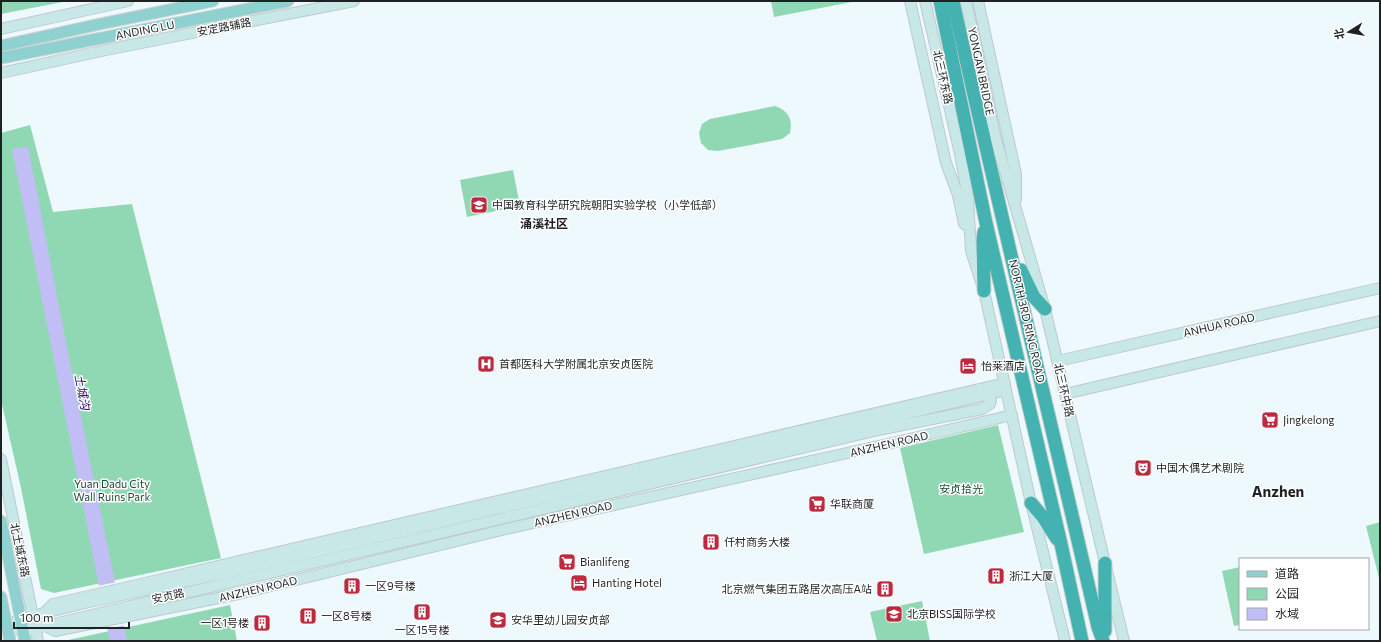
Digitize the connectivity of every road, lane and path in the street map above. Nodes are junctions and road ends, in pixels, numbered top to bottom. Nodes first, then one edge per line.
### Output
1 (128, 1) edge
2 (213, 1) edge
3 (288, 1) edge
4 (354, 1) edge
5 (910, 1) edge
6 (925, 1) edge
7 (940, 1) edge
8 (954, 1) edge
9 (966, 1) edge
10 (978, 1) edge
11 (1, 29) edge
12 (1, 46) edge
13 (1, 58) edge
14 (1, 73) edge
15 (990, 142) junction
16 (965, 150) junction
17 (1016, 209) junction
18 (986, 223) junction
19 (971, 251) junction
20 (1011, 251) junction
21 (1380, 288) edge
22 (984, 291) junction
23 (1045, 309) junction
24 (1380, 321) edge
25 (1058, 361) junction
26 (1006, 387) junction
27 (1065, 394) junction
28 (985, 396) junction
29 (977, 410) junction
30 (1012, 415) junction
31 (808, 429) junction
32 (951, 429) junction
33 (802, 438) junction
34 (814, 446) junction
35 (837, 456) junction
36 (1, 459) edge
37 (587, 480) junction
38 (597, 486) junction
39 (629, 489) junction
40 (622, 503) junction
41 (1031, 503) junction
42 (1, 521) edge
43 (1061, 544) junction
44 (1105, 563) junction
45 (129, 590) junction
46 (1, 597) edge
47 (159, 598) junction
48 (180, 606) junction
49 (133, 610) junction
50 (38, 615) junction
51 (20, 619) junction
52 (4, 626) edge
53 (41, 627) junction
54 (24, 636) edge
55 (10, 641) edge
56 (38, 641) edge
57 (1065, 641) edge
58 (1082, 641) edge
59 (1104, 641) edge
60 (1124, 641) edge

1 - 11 street
2 - 12 main road
3 - 13 main road, ANDING LU
4 - 14 street, 安定路辅路
5 - 19 street
6 - 16 street, 北三环东路
7 - 16 highway, NORTH 3RD RING ROAD
8 - 15 highway, NORTH 3RD RING ROAD
9 - 15 street, YONGAN BRIDGE
10 - 17 street
15 - 17 street, 北三环中路
15 - 20 highway, NORTH 3RD RING ROAD
16 - 18 highway, NORTH 3RD RING ROAD
16 - 19 street
17 - 23 street, 北三环中路
18 - 22 highway
18 - 43 highway, NORTH 3RD RING ROAD
19 - 22 street
20 - 23 highway
20 - 59 highway, NORTH 3RD RING ROAD
21 - 25 street, ANHUA ROAD
22 - 26 street
23 - 25 street, 北三环中路
24 - 27 street
25 - 27 street, 北三环中路
26 - 28 street, ANZHEN ROAD
26 - 30 street
26 - 31 street
27 - 44 street, 北三环中路
28 - 29 street
28 - 33 street, ANZHEN ROAD
29 - 32 street
29 - 34 street, ANZHEN ROAD
30 - 32 street, ANZHEN ROAD
30 - 41 street
31 - 33 street
31 - 37 street
32 - 35 street, ANZHEN ROAD
33 - 38 street, ANZHEN ROAD
34 - 35 street
34 - 39 street, ANZHEN ROAD
35 - 40 street, ANZHEN ROAD
36 - 50 street, 北土城东路
37 - 38 street
37 - 45 street
38 - 45 street, ANZHEN ROAD
39 - 40 street
39 - 47 street, 安贞路
40 - 48 street, ANZHEN ROAD
41 - 43 highway
41 - 57 street
42 - 51 main road, 北土城东路
43 - 58 highway, NORTH 3RD RING ROAD
44 - 59 highway
44 - 60 street, 北三环中路
45 - 50 street
46 - 52 main road
47 - 48 street
47 - 49 street, 安贞路
48 - 49 street, ANZHEN ROAD
49 - 53 street, 安贞路
50 - 51 street
50 - 53 street, 北土城东路
51 - 52 street
51 - 54 main road, 北土城东路
52 - 54 street
52 - 55 main road
53 - 54 street, 安贞路
53 - 56 street, 北土城东路

